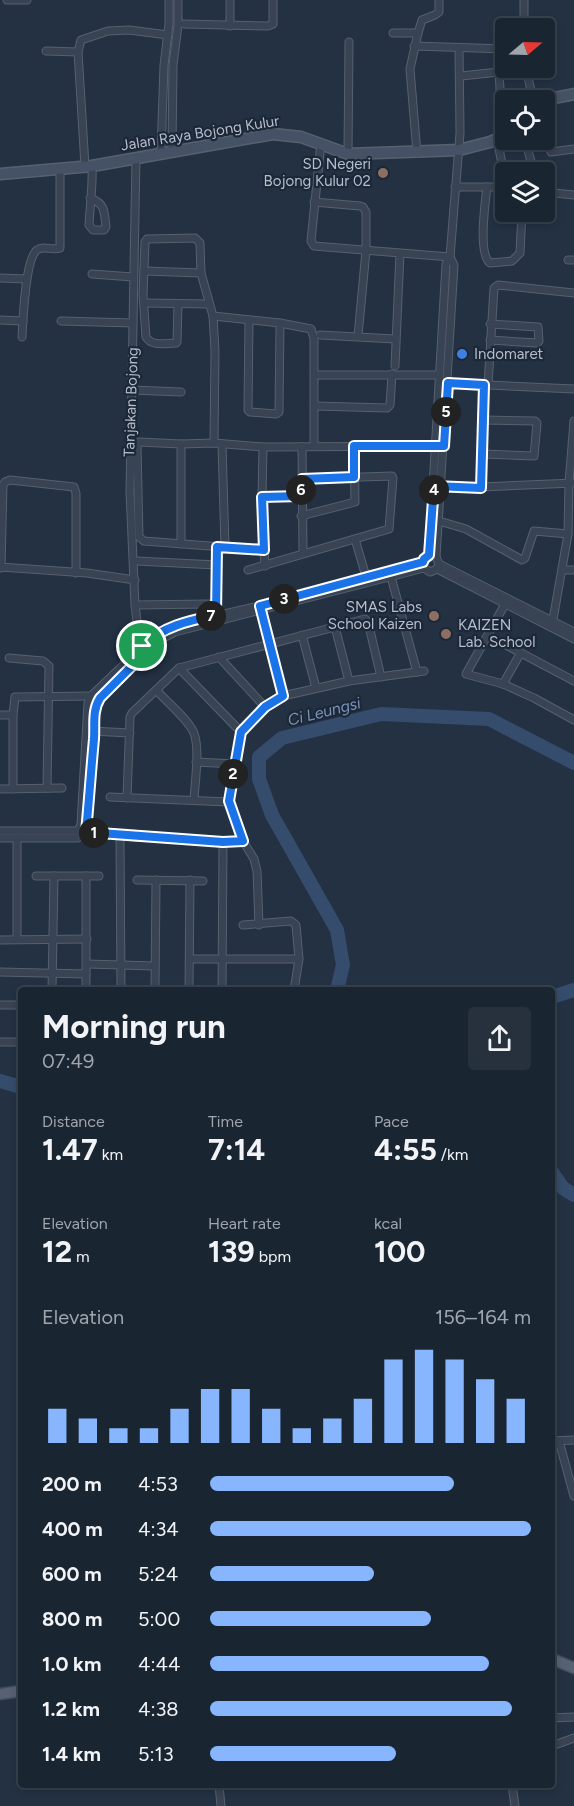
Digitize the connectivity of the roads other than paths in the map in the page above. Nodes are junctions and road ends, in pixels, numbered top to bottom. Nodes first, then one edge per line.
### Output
1 (7, 0) edge
2 (27, 0) edge
3 (169, 0) edge
4 (178, 0) edge
5 (230, 0) edge
6 (273, 0) edge
7 (439, 0) edge
8 (524, 0) edge
9 (524, 18) edge
10 (169, 24) junction
11 (181, 24) junction
12 (230, 26) junction
13 (393, 33) dead end
14 (418, 33) junction
15 (168, 35) junction
16 (349, 42) dead end
17 (414, 46) junction
18 (459, 48) junction
19 (495, 49) edge
20 (46, 51) dead end
21 (78, 52) junction
22 (495, 72) edge
23 (461, 76) junction
24 (574, 93) edge
25 (555, 97) edge
26 (495, 138) edge
27 (321, 143) junction
28 (574, 149) edge
29 (459, 150) junction
30 (550, 150) edge
31 (166, 151) junction
32 (417, 153) junction
33 (348, 154) junction
34 (136, 157) junction
35 (88, 166) junction
36 (60, 170) junction
37 (0, 174) edge
38 (455, 187) junction
39 (487, 187) junction
40 (495, 187) edge
41 (555, 193) edge
42 (574, 195) edge
43 (90, 198) dead end
44 (314, 202) junction
45 (522, 222) edge
46 (366, 251) junction
47 (400, 253) junction
48 (450, 257) junction
49 (144, 272) junction
50 (201, 273) junction
51 (92, 274) dead end
52 (134, 277) junction
53 (0, 278) edge
54 (26, 279) junction
55 (574, 292) edge
56 (144, 303) junction
57 (178, 304) junction
58 (210, 304) junction
59 (213, 316) junction
60 (0, 320) edge
61 (249, 320) junction
62 (23, 321) junction
63 (62, 321) dead end
64 (133, 323) junction
65 (280, 323) junction
66 (490, 324) junction
67 (320, 335) dead end
68 (358, 336) junction
69 (22, 337) dead end
70 (396, 339) junction
71 (489, 340) junction
72 (395, 366) dead end
73 (393, 374) junction
74 (315, 375) junction
75 (439, 379) junction
76 (448, 383) junction
77 (486, 385) junction
78 (574, 389) edge
79 (132, 390) junction
80 (181, 392) dead end
81 (315, 406) junction
82 (483, 420) junction
83 (574, 421) edge
84 (214, 443) junction
85 (181, 444) junction
86 (222, 444) junction
87 (314, 446) junction
88 (354, 446) junction
89 (440, 446) junction
90 (263, 447) junction
91 (302, 447) junction
92 (482, 454) junction
93 (354, 477) junction
94 (302, 479) junction
95 (572, 483) edge
96 (438, 487) junction
97 (481, 488) junction
98 (301, 496) junction
99 (262, 497) junction
100 (572, 513) edge
101 (301, 516) junction
102 (439, 521) junction
103 (355, 539) junction
104 (569, 540) edge
105 (181, 544) junction
106 (221, 547) junction
107 (264, 550) junction
108 (303, 553) junction
109 (136, 561) dead end
110 (435, 561) junction
111 (217, 565) junction
112 (423, 565) junction
113 (265, 566) junction
114 (1, 568) edge
115 (248, 570) dead end
116 (562, 570) junction
117 (574, 570) edge
118 (76, 573) junction
119 (391, 577) junction
120 (135, 580) junction
121 (367, 580) junction
122 (209, 604) dead end
123 (505, 604) junction
124 (135, 605) junction
125 (260, 608) junction
126 (217, 618) junction
127 (552, 624) junction
128 (335, 627) junction
129 (574, 632) edge
130 (302, 635) junction
131 (574, 639) edge
132 (269, 643) junction
133 (506, 645) dead end
134 (145, 648) junction
135 (520, 654) junction
136 (219, 657) junction
137 (9, 658) dead end
138 (180, 668) junction
139 (381, 676) junction
140 (349, 681) junction
141 (574, 681) edge
142 (503, 684) junction
143 (316, 688) junction
144 (156, 690) junction
145 (49, 696) junction
146 (91, 696) junction
147 (283, 696) junction
148 (265, 707) junction
149 (0, 715) edge
150 (13, 715) junction
151 (574, 720) edge
152 (86, 731) junction
153 (94, 731) junction
154 (241, 732) junction
155 (130, 733) junction
156 (196, 762) junction
157 (235, 764) junction
158 (62, 788) dead end
159 (0, 789) edge
160 (13, 789) junction
161 (46, 789) junction
162 (110, 797) dead end
163 (127, 798) junction
164 (194, 800) junction
165 (229, 801) junction
166 (0, 831) edge
167 (82, 832) junction
168 (120, 836) junction
169 (0, 838) edge
170 (17, 838) junction
171 (243, 841) junction
172 (223, 842) junction
173 (36, 876) dead end
174 (54, 876) junction
175 (86, 876) junction
176 (99, 876) dead end
177 (137, 880) dead end
178 (156, 880) junction
179 (190, 880) junction
180 (203, 881) dead end
181 (243, 925) dead end
182 (259, 925) junction
183 (17, 939) junction
184 (53, 939) junction
185 (87, 939) junction
186 (0, 940) edge
187 (223, 958) junction
188 (299, 959) junction
189 (190, 960) junction
190 (87, 964) junction
191 (121, 965) junction
192 (155, 966) junction
193 (0, 972) edge
194 (52, 973) junction
195 (86, 974) junction
196 (52, 987) edge
197 (86, 987) edge
198 (121, 987) edge
199 (155, 987) edge
200 (189, 987) edge
201 (222, 987) edge
202 (294, 987) edge
203 (0, 1005) edge
204 (18, 1005) edge
205 (0, 1041) edge
206 (18, 1042) edge
207 (574, 1440) edge
208 (555, 1441) edge
209 (573, 1487) edge
210 (574, 1496) edge
211 (555, 1660) edge
212 (574, 1668) edge
213 (18, 1691) edge
214 (0, 1694) edge
215 (574, 1717) edge
216 (555, 1718) edge
217 (574, 1738) edge
218 (555, 1745) edge
219 (219, 1788) edge
220 (512, 1788) edge
221 (220, 1806) edge
222 (515, 1806) edge

1 - 2 street
3 - 10 street
4 - 11 street
5 - 12 street
6 - 12 street
7 - 14 street
8 - 9 street
10 - 11 street
10 - 15 street
11 - 12 street
11 - 31 street
13 - 14 street
14 - 17 street
15 - 21 street
15 - 31 street
16 - 33 street
17 - 18 street
17 - 32 street
18 - 19 street
18 - 23 street
20 - 21 street
21 - 35 street
22 - 23 street
23 - 29 street
24 - 25 main road
26 - 29 main road, Jalan Raya Bojong Kulur
27 - 31 main road, Jalan Raya Bojong Kulur
27 - 33 main road, Jalan Raya Bojong Kulur
27 - 44 street
28 - 30 street
29 - 32 main road, Jalan Raya Bojong Kulur
29 - 38 street
31 - 34 main road, Jalan Raya Bojong Kulur
32 - 33 main road, Jalan Raya Bojong Kulur
34 - 35 main road, Jalan Raya Bojong Kulur
34 - 52 street, Tanjakan Bojong
35 - 36 main road, Jalan Raya Bojong Kulur
35 - 43 street
36 - 37 main road, Jalan Raya Bojong Kulur
36 - 54 street
38 - 39 street
38 - 48 street
39 - 40 street
39 - 45 street
41 - 42 street
44 - 46 street
44 - 46 street
46 - 47 street
46 - 68 street
47 - 48 street
47 - 70 street
48 - 75 street
48 - 76 street
49 - 50 street
49 - 50 street
49 - 56 street
50 - 58 street
51 - 52 street
52 - 64 street, Tanjakan Bojong
53 - 54 street
54 - 62 street
55 - 66 street
56 - 57 street
56 - 57 street
57 - 58 street
58 - 59 street
59 - 61 street
59 - 84 street
60 - 62 street
61 - 65 street
61 - 65 street
62 - 69 street
63 - 64 street
64 - 79 street, Tanjakan Bojong
65 - 74 street
66 - 71 street
66 - 71 street
67 - 68 street
68 - 70 street
70 - 72 street
71 - 77 street
73 - 74 street
73 - 75 street
73 - 81 street
74 - 81 street
75 - 76 street
75 - 89 street
76 - 77 street
76 - 89 street
77 - 78 street
77 - 82 street
79 - 80 street
79 - 120 street, Tanjakan Bojong
81 - 87 street
82 - 92 street
82 - 92 street
83 - 95 street
84 - 85 street
84 - 86 street
85 - 105 street
85 - 105 street
86 - 90 street
86 - 106 street
87 - 88 street
87 - 91 street
88 - 89 street
88 - 93 street
89 - 96 street
90 - 91 street
90 - 99 street
91 - 94 street
92 - 97 street
93 - 94 street
93 - 101 street
93 - 103 street
94 - 98 street
95 - 97 street
95 - 100 street
96 - 97 street
96 - 102 street
96 - 110 street
98 - 99 street
98 - 101 street
99 - 107 street
100 - 104 street
101 - 108 street
102 - 104 street
102 - 110 street
103 - 108 street
103 - 121 street
104 - 116 street
105 - 106 street
106 - 107 street
106 - 111 street
107 - 113 street
108 - 113 street
109 - 111 street
110 - 112 street
110 - 112 street
110 - 123 street
110 - 127 street
111 - 126 street
112 - 119 street
112 - 121 street
113 - 115 street
114 - 118 street
114 - 118 street
116 - 117 street
116 - 127 street
118 - 120 street
119 - 121 street
119 - 139 street
120 - 124 street, Tanjakan Bojong
121 - 125 street
122 - 124 street
123 - 127 street
123 - 142 street
124 - 134 street, Tanjakan Bojong
125 - 126 street
125 - 132 street
126 - 134 street
127 - 129 street
127 - 131 street
128 - 130 street
128 - 139 street
128 - 140 street
130 - 132 street
130 - 143 street
132 - 136 street
132 - 147 street
133 - 135 street
134 - 146 street
134 - 153 street
135 - 141 street
135 - 142 street
136 - 138 street
136 - 148 street
137 - 145 street
138 - 144 street
138 - 154 street
139 - 140 street
140 - 143 street
142 - 151 street
143 - 147 street
144 - 155 street
144 - 156 street
145 - 146 street
145 - 150 street
145 - 161 street
146 - 152 street
147 - 148 street
148 - 154 street
149 - 150 street
150 - 160 street
152 - 153 street
152 - 167 street
153 - 155 street
153 - 167 street
154 - 157 street
155 - 163 street
156 - 157 street
156 - 164 street
157 - 165 street
158 - 161 street
159 - 160 street
160 - 161 street
162 - 163 street
163 - 164 street
164 - 165 street
165 - 171 street
166 - 167 street
167 - 168 street
167 - 170 street
168 - 172 street
168 - 191 street
169 - 170 street
170 - 183 street
171 - 172 street
171 - 182 street
172 - 187 street
173 - 174 street
174 - 175 street
174 - 184 street
175 - 176 street
175 - 185 street
177 - 178 street
178 - 179 street
178 - 192 street
179 - 180 street
179 - 189 street
181 - 182 street
182 - 188 street
183 - 184 street
183 - 186 street
184 - 185 street
184 - 194 street
185 - 190 street
187 - 188 street
187 - 189 street
187 - 201 street
188 - 202 street
189 - 200 street
190 - 191 street
190 - 195 street
191 - 192 street
191 - 198 street
192 - 199 street
193 - 194 street
194 - 195 street
194 - 196 street
195 - 197 street
203 - 204 street
205 - 206 street
207 - 208 street
208 - 209 street
209 - 210 street
211 - 212 main road
213 - 214 main road
215 - 216 street
217 - 218 street
219 - 221 street
220 - 222 street

